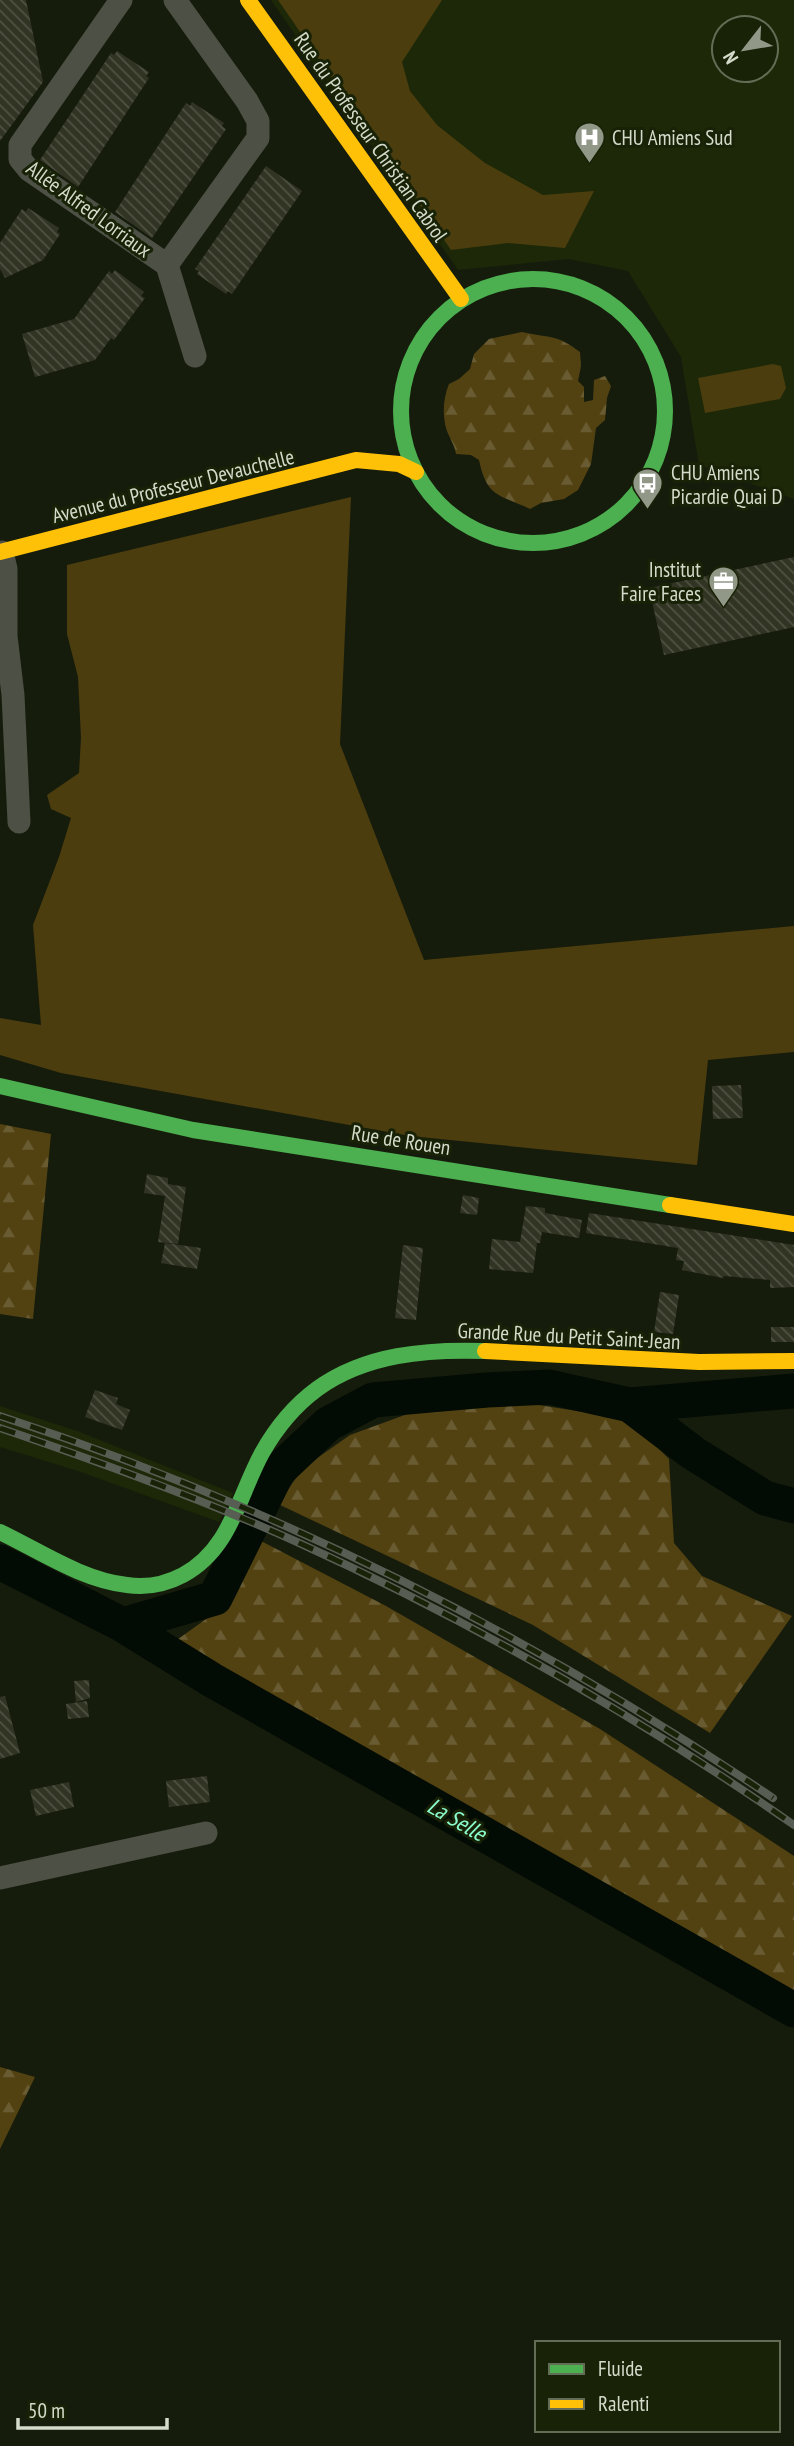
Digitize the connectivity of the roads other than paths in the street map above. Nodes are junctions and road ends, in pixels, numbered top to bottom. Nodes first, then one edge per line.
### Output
1 (121, 0) edge
2 (175, 0) edge
3 (248, 0) edge
4 (167, 265) junction
5 (461, 299) junction
6 (195, 356) dead end
7 (400, 419) junction
8 (356, 460) junction
9 (416, 472) junction
10 (1, 552) edge
11 (19, 822) dead end
12 (1, 1088) edge
13 (794, 1224) edge
14 (794, 1361) edge
15 (0, 1532) edge
16 (206, 1833) dead end
17 (0, 1878) edge

1 - 4 street, Allée Alfred Lorriaux
2 - 4 street
3 - 5 street, Rue du Professeur Christian Cabrol
4 - 6 street, Allée Alfred Lorriaux
5 - 7 street
5 - 9 street
7 - 8 street
7 - 9 street
8 - 9 street
8 - 10 street, Avenue du Professeur Devauchelle
10 - 11 street
12 - 13 street, Rue de Rouen
14 - 15 street, Grande Rue du Petit Saint-Jean
16 - 17 street

